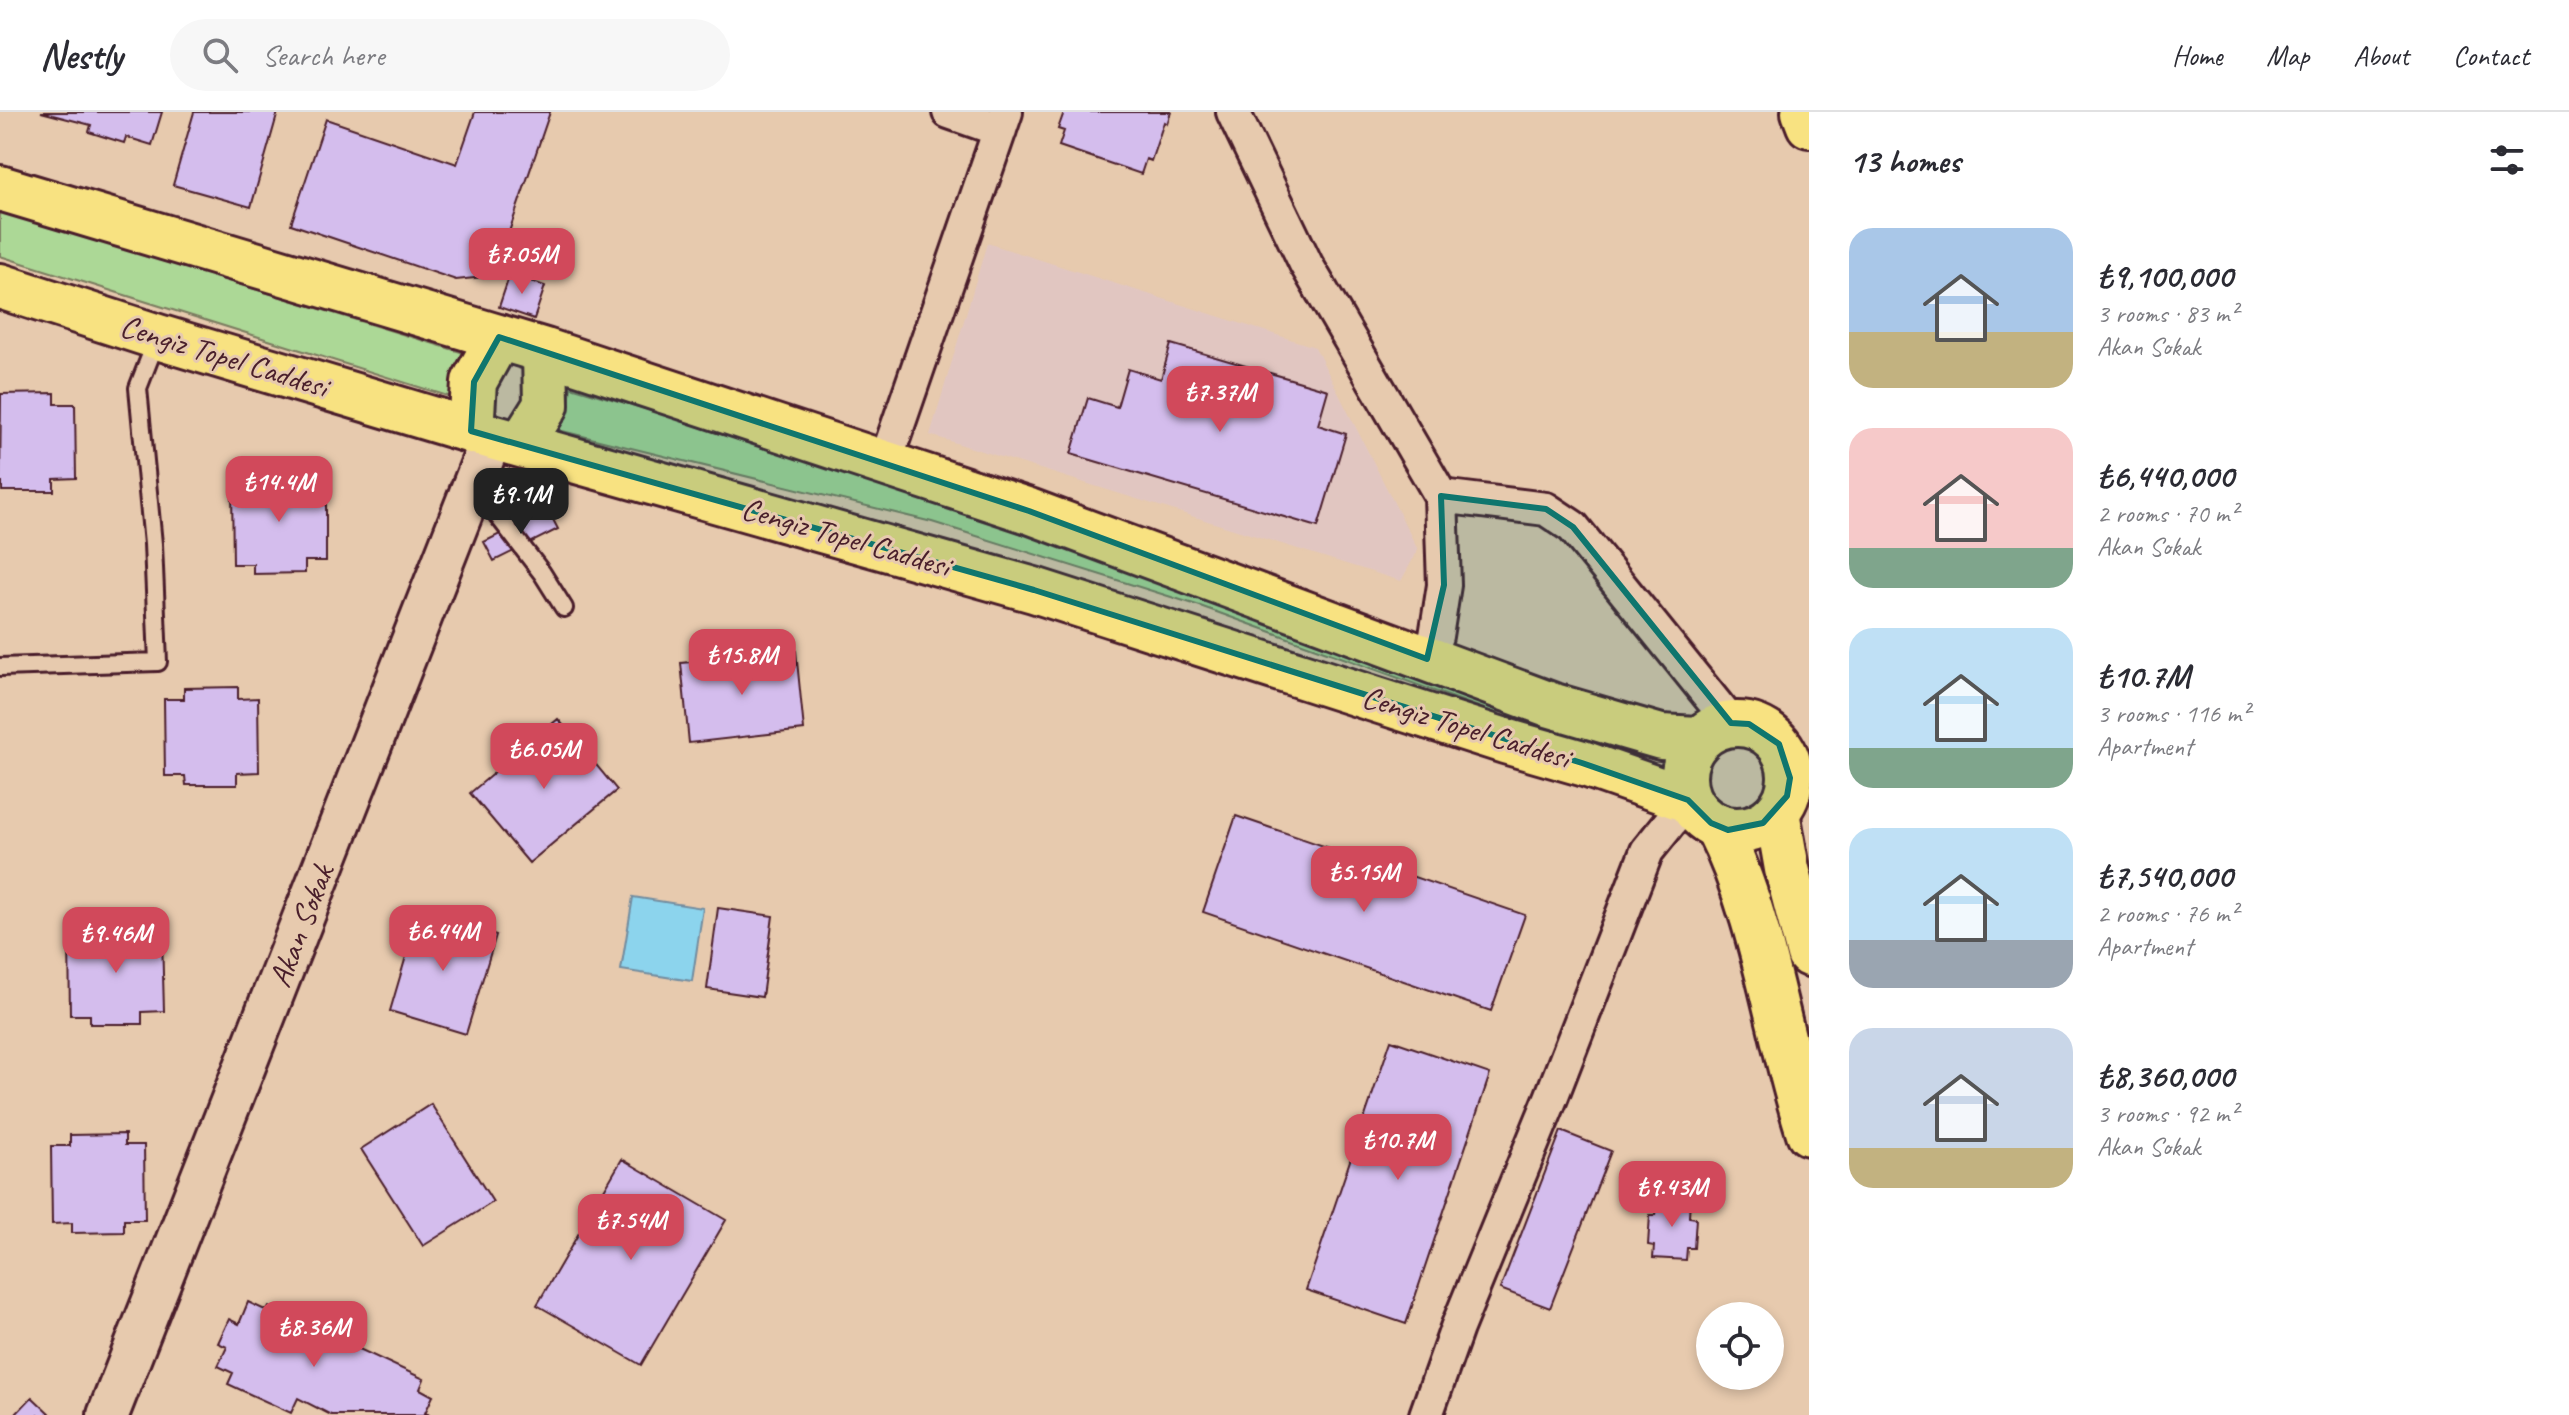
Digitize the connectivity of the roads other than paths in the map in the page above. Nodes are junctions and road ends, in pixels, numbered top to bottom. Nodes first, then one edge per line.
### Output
1 (949, 112) edge
2 (1233, 112) edge
3 (1804, 112) edge
4 (1003, 121) edge
5 (1809, 125) edge
6 (0, 188) edge
7 (0, 286) edge
8 (158, 337) junction
9 (499, 337) junction
10 (545, 351) junction
11 (495, 437) junction
12 (885, 463) junction
13 (474, 484) junction
14 (1441, 496) junction
15 (564, 608) dead end
16 (1427, 659) junction
17 (0, 667) edge
18 (1714, 731) junction
19 (1792, 747) edge
20 (1789, 803) edge
21 (1702, 813) junction
22 (1809, 954) edge
23 (1809, 1133) edge
24 (108, 1415) edge
25 (1426, 1415) edge

1 - 4 street
2 - 14 street
3 - 5 main road
4 - 12 street
6 - 9 main road
7 - 8 main road, Cengiz Topel Caddesi
8 - 11 main road, Cengiz Topel Caddesi
8 - 17 lane
9 - 10 main road
9 - 11 main road
10 - 11 main road
10 - 12 main road
11 - 13 street, Akan Sokak
11 - 21 main road, Cengiz Topel Caddesi
12 - 16 main road
13 - 15 lane
13 - 24 street, Akan Sokak
14 - 16 street
14 - 18 street
16 - 18 main road
18 - 19 main road
18 - 21 main road
19 - 20 main road
20 - 21 main road
20 - 22 main road
21 - 23 main road
21 - 25 street

